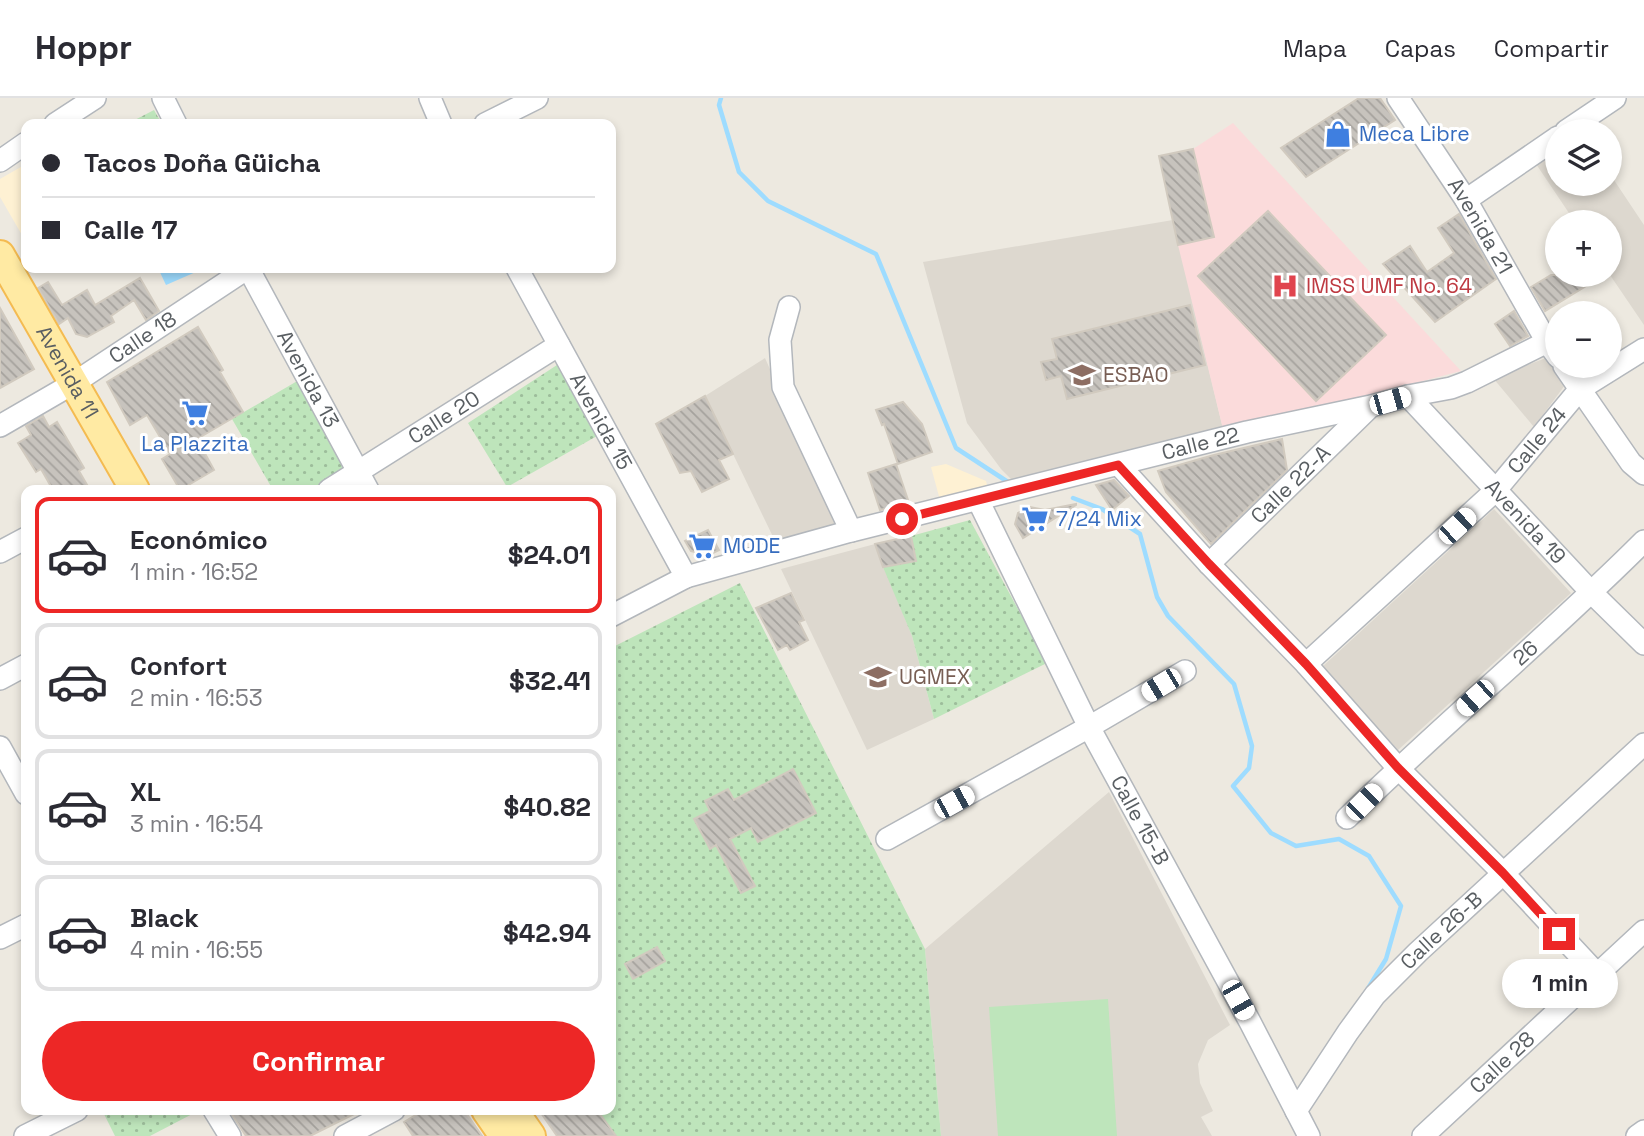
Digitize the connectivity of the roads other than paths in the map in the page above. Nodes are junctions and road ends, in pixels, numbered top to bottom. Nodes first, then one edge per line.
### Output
1 (95, 98) edge
2 (163, 98) edge
3 (430, 98) edge
4 (537, 98) edge
5 (1398, 98) edge
6 (1615, 98) edge
7 (63, 119) edge
8 (174, 119) edge
9 (439, 119) edge
10 (495, 119) edge
11 (1584, 119) edge
12 (21, 146) edge
13 (1545, 146) edge
14 (0, 161) edge
15 (1466, 200) junction
16 (0, 255) edge
17 (240, 273) edge
18 (251, 273) edge
19 (520, 273) edge
20 (0, 292) edge
21 (789, 307) dead end
22 (1545, 337) edge
23 (559, 345) junction
24 (1644, 349) edge
25 (1545, 352) edge
26 (1572, 378) edge
27 (66, 388) junction
28 (1580, 389) junction
29 (1408, 396) junction
30 (1371, 406) junction
31 (0, 426) edge
32 (1118, 465) junction
33 (1644, 474) edge
34 (363, 481) edge
35 (111, 485) edge
36 (132, 485) edge
37 (1495, 491) junction
38 (978, 500) junction
39 (851, 531) junction
40 (21, 541) edge
41 (1644, 541) edge
42 (0, 552) edge
43 (1209, 564) junction
44 (686, 577) junction
45 (1592, 593) junction
46 (616, 613) edge
47 (1644, 644) edge
48 (1306, 664) junction
49 (21, 668) edge
50 (1185, 671) dead end
51 (0, 679) edge
52 (1089, 727) junction
53 (1644, 744) edge
54 (0, 747) edge
55 (1398, 768) junction
56 (21, 785) edge
57 (1347, 818) dead end
58 (887, 839) dead end
59 (1503, 873) junction
60 (21, 928) edge
61 (1644, 931) edge
62 (0, 938) edge
63 (1597, 974) junction
64 (1296, 1111) junction
65 (67, 1115) edge
66 (217, 1115) edge
67 (385, 1115) edge
68 (489, 1115) edge
69 (516, 1115) edge
70 (1644, 1130) edge
71 (25, 1136) edge
72 (230, 1136) edge
73 (345, 1136) edge
74 (504, 1136) edge
75 (531, 1136) edge
76 (1309, 1136) edge
77 (1423, 1136) edge
78 (1637, 1136) edge

1 - 7 street
2 - 8 street
3 - 9 street
4 - 10 street
5 - 15 street, Avenida 21
6 - 11 street
12 - 14 street
13 - 15 street
15 - 22 street, Avenida 21
16 - 27 main road, Avenida 11
17 - 27 street, Calle 18
18 - 34 street, Avenida 13
19 - 23 street, Avenida 15
20 - 27 main road, Avenida 11
21 - 39 street
23 - 34 street, Calle 20
23 - 44 street, Avenida 15
24 - 28 street
25 - 29 street, Calle 22
26 - 28 street
27 - 31 street, Calle 18
27 - 35 main road, Avenida 11
27 - 36 main road, Avenida 11
28 - 33 street
28 - 37 street, Calle 24
29 - 30 street, Calle 22
29 - 37 street, Avenida 19
30 - 32 street, Calle 22
30 - 43 street, Calle 22-A
32 - 38 street, Calle 22
32 - 43 street
37 - 45 street, Avenida 19
37 - 48 street, Calle 24
38 - 39 street, Calle 22
38 - 52 street, Calle 15-B
39 - 44 street, Calle 22
40 - 42 street
41 - 45 street, 26
43 - 48 street
44 - 46 street, Calle 22
45 - 47 street, Avenida 19
45 - 55 street, 26
48 - 55 street
49 - 51 street
50 - 52 street
52 - 58 street
52 - 64 street, Calle 15-B
53 - 59 street, Calle 26-B
54 - 56 street
55 - 57 street, 26
55 - 59 street
59 - 63 street
59 - 64 street, Calle 26-B
60 - 62 street
61 - 63 street, Calle 28
63 - 77 street, Calle 28
64 - 76 street, Calle 15-B
65 - 71 street
66 - 72 street
67 - 73 street
68 - 74 main road
69 - 75 main road
70 - 78 street

